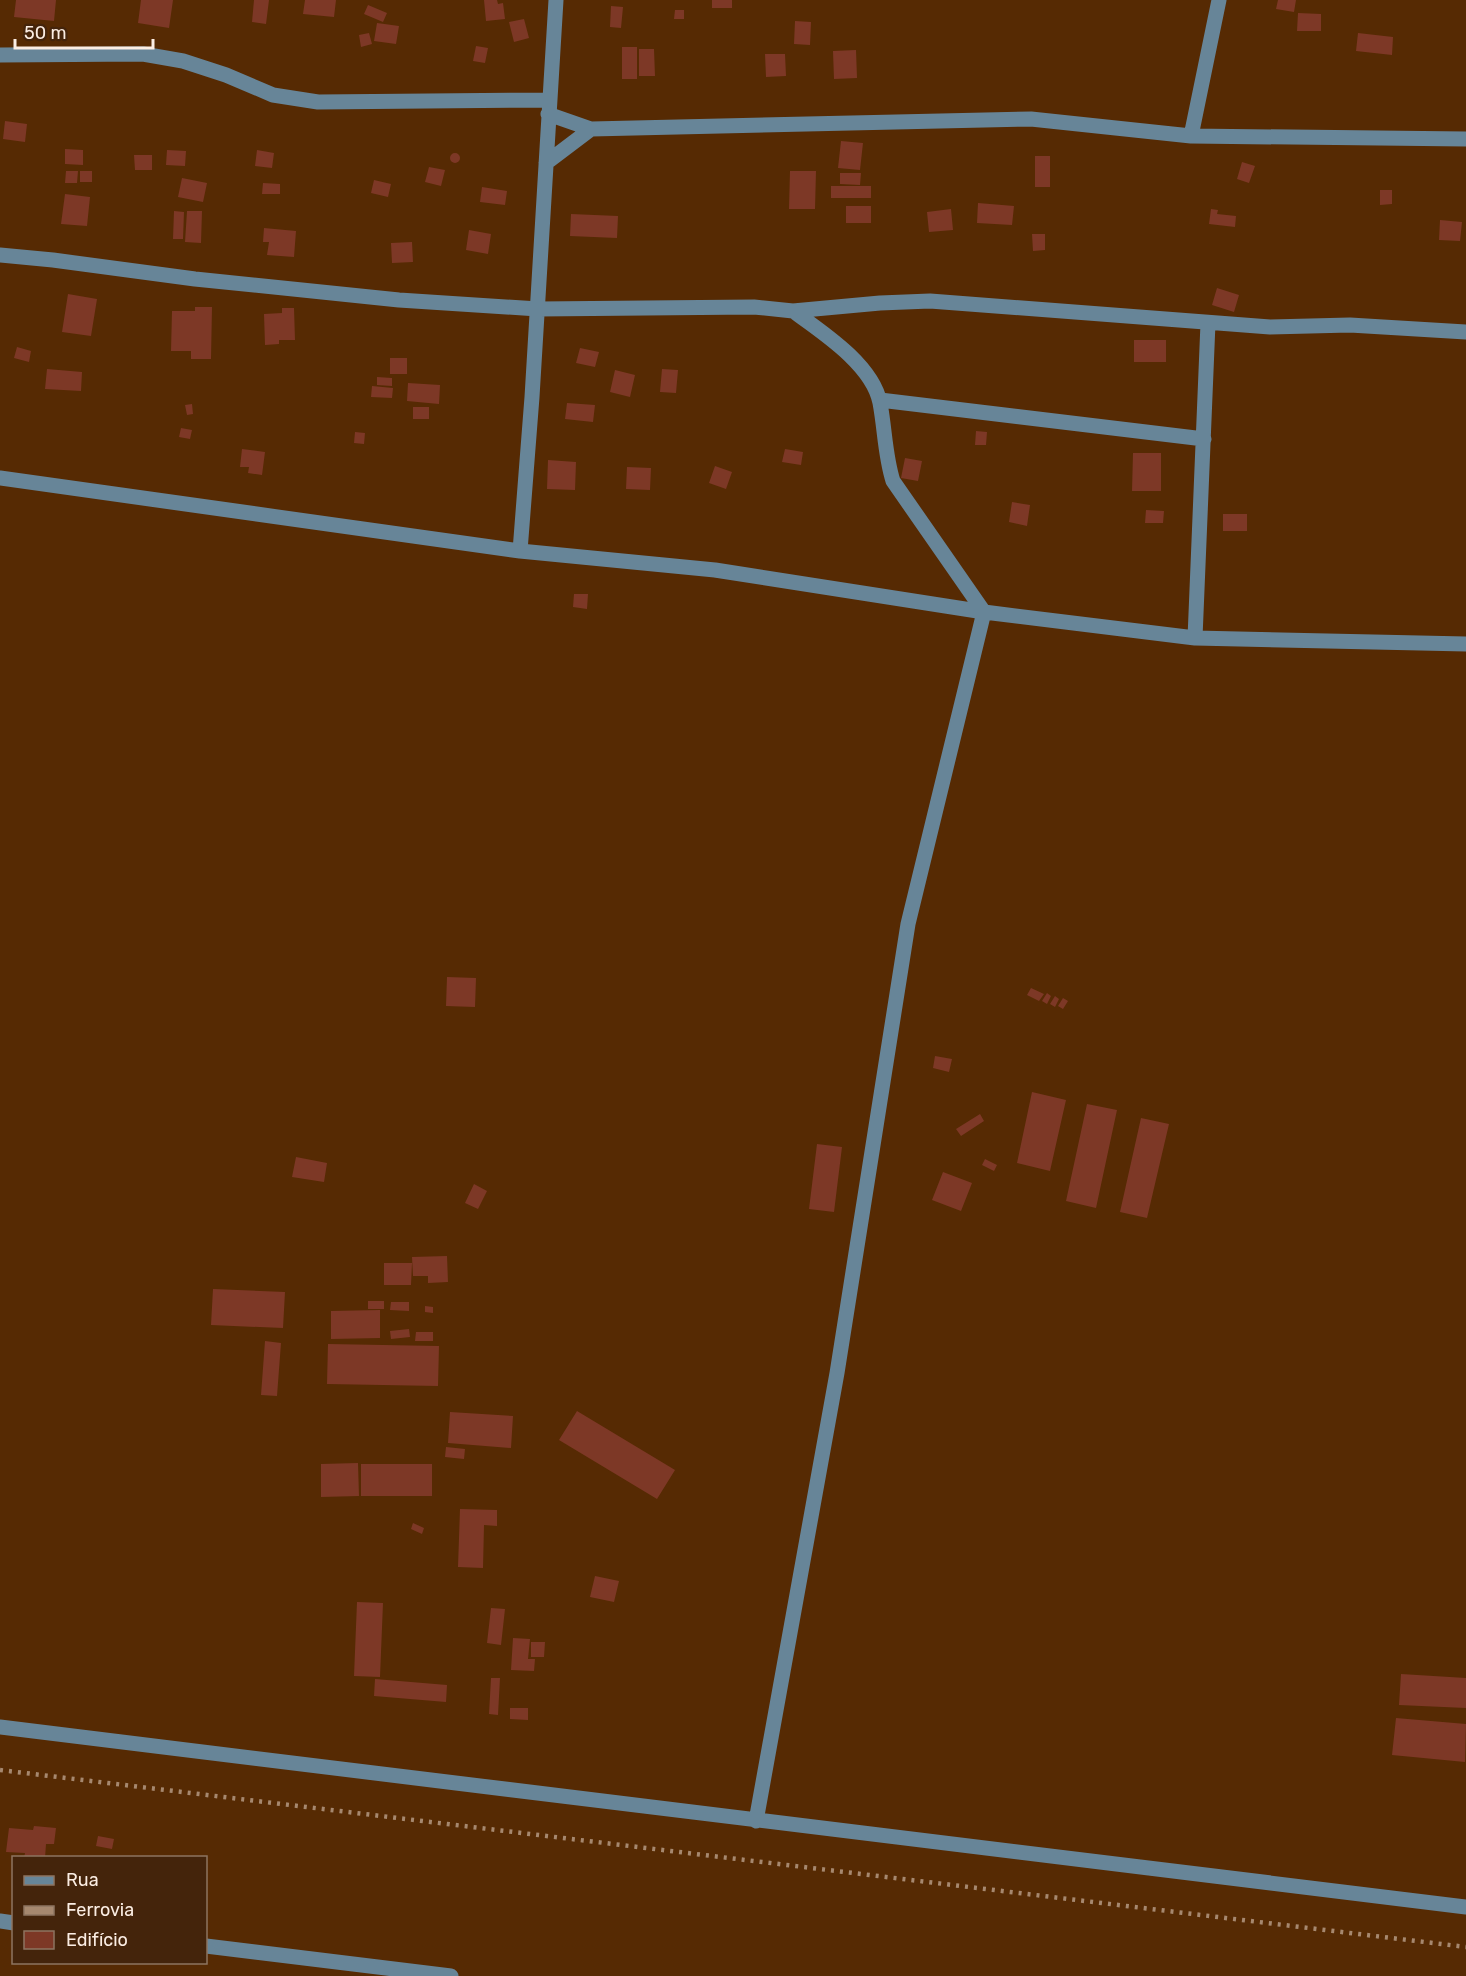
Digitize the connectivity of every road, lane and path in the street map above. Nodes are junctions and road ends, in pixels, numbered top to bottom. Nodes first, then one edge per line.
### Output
1 (556, 0) edge
2 (1219, 0) edge
3 (0, 55) edge
4 (548, 107) junction
5 (591, 129) junction
6 (1191, 136) junction
7 (1466, 139) edge
8 (546, 164) junction
9 (0, 255) edge
10 (538, 309) junction
11 (793, 311) junction
12 (1208, 323) junction
13 (1466, 332) edge
14 (880, 400) junction
15 (1204, 439) junction
16 (0, 478) edge
17 (520, 551) junction
18 (984, 612) junction
19 (1195, 638) junction
20 (1466, 644) edge
21 (0, 1727) edge
22 (756, 1821) junction
23 (1466, 1907) edge
24 (207, 1946) edge
25 (451, 1976) edge

1 - 4 street
2 - 6 street
3 - 4 street
4 - 5 street
4 - 8 street
5 - 6 street
5 - 8 street
6 - 7 street
8 - 10 street
9 - 10 street
10 - 11 street
10 - 17 street
11 - 12 street
11 - 14 street
12 - 13 street
12 - 15 street
14 - 15 street
14 - 18 street
15 - 19 street
16 - 17 street
17 - 18 street
18 - 19 street
18 - 22 street
19 - 20 street
21 - 22 street
22 - 23 street
24 - 25 street

